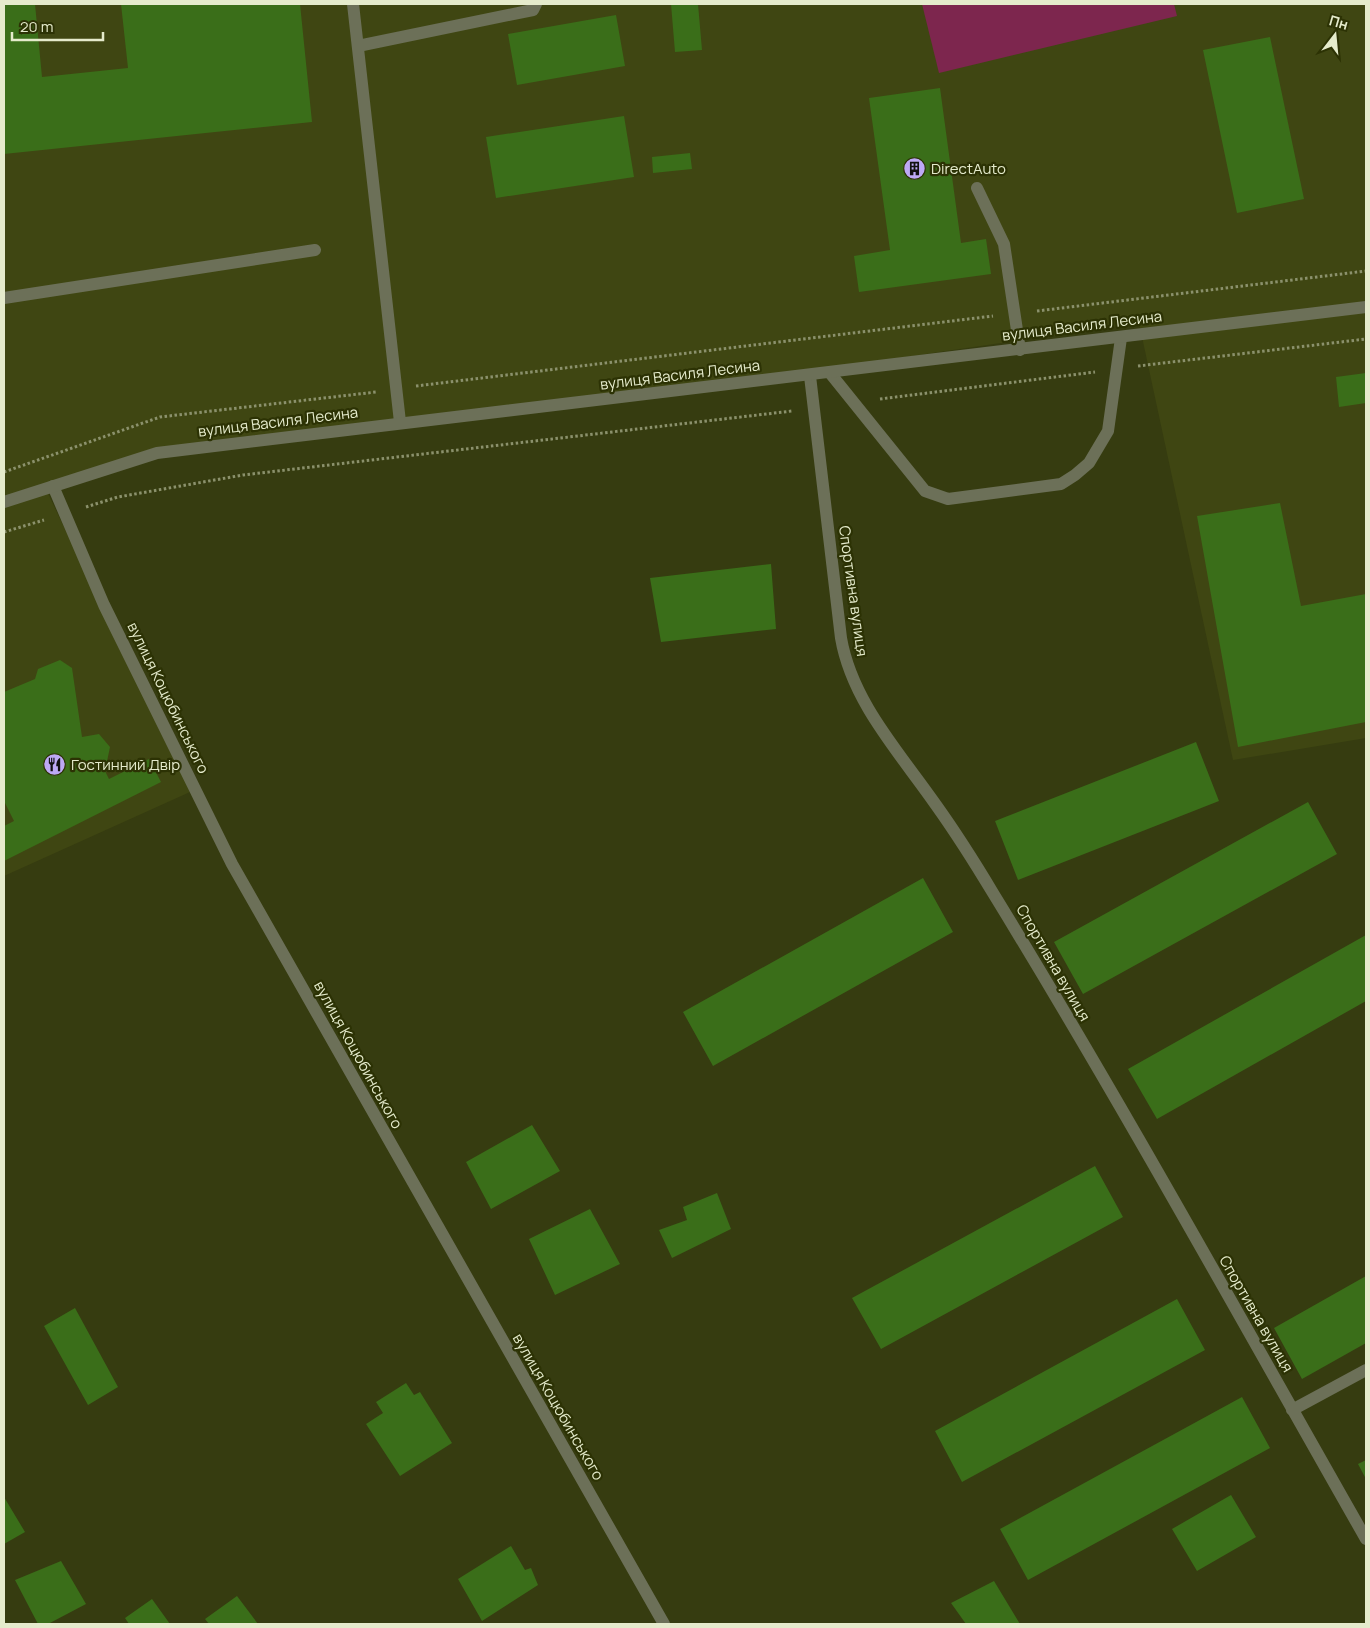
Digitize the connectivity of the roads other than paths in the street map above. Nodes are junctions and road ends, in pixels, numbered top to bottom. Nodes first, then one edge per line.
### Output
1 (353, 4) edge
2 (536, 4) edge
3 (358, 46) junction
4 (977, 188) dead end
5 (315, 250) dead end
6 (4, 298) edge
7 (1366, 308) edge
8 (1121, 338) junction
9 (1020, 350) junction
10 (830, 373) junction
11 (810, 376) junction
12 (400, 422) junction
13 (53, 486) junction
14 (4, 502) edge
15 (1366, 1370) edge
16 (1292, 1410) junction
17 (1366, 1539) edge
18 (664, 1624) edge

1 - 3 street
2 - 3 street
3 - 12 street
4 - 9 street
5 - 6 street
7 - 8 street, вулиця Василя Лесина
8 - 9 street, вулиця Василя Лесина
8 - 10 street
9 - 10 street, вулиця Василя Лесина
10 - 11 street, вулиця Василя Лесина
11 - 12 street, вулиця Василя Лесина
11 - 16 street, Спортивна вулиця
12 - 13 street, вулиця Василя Лесина
13 - 14 street, вулиця Василя Лесина
13 - 18 street, вулиця Коцюбинського
15 - 16 street
16 - 17 street, Спортивна вулиця

